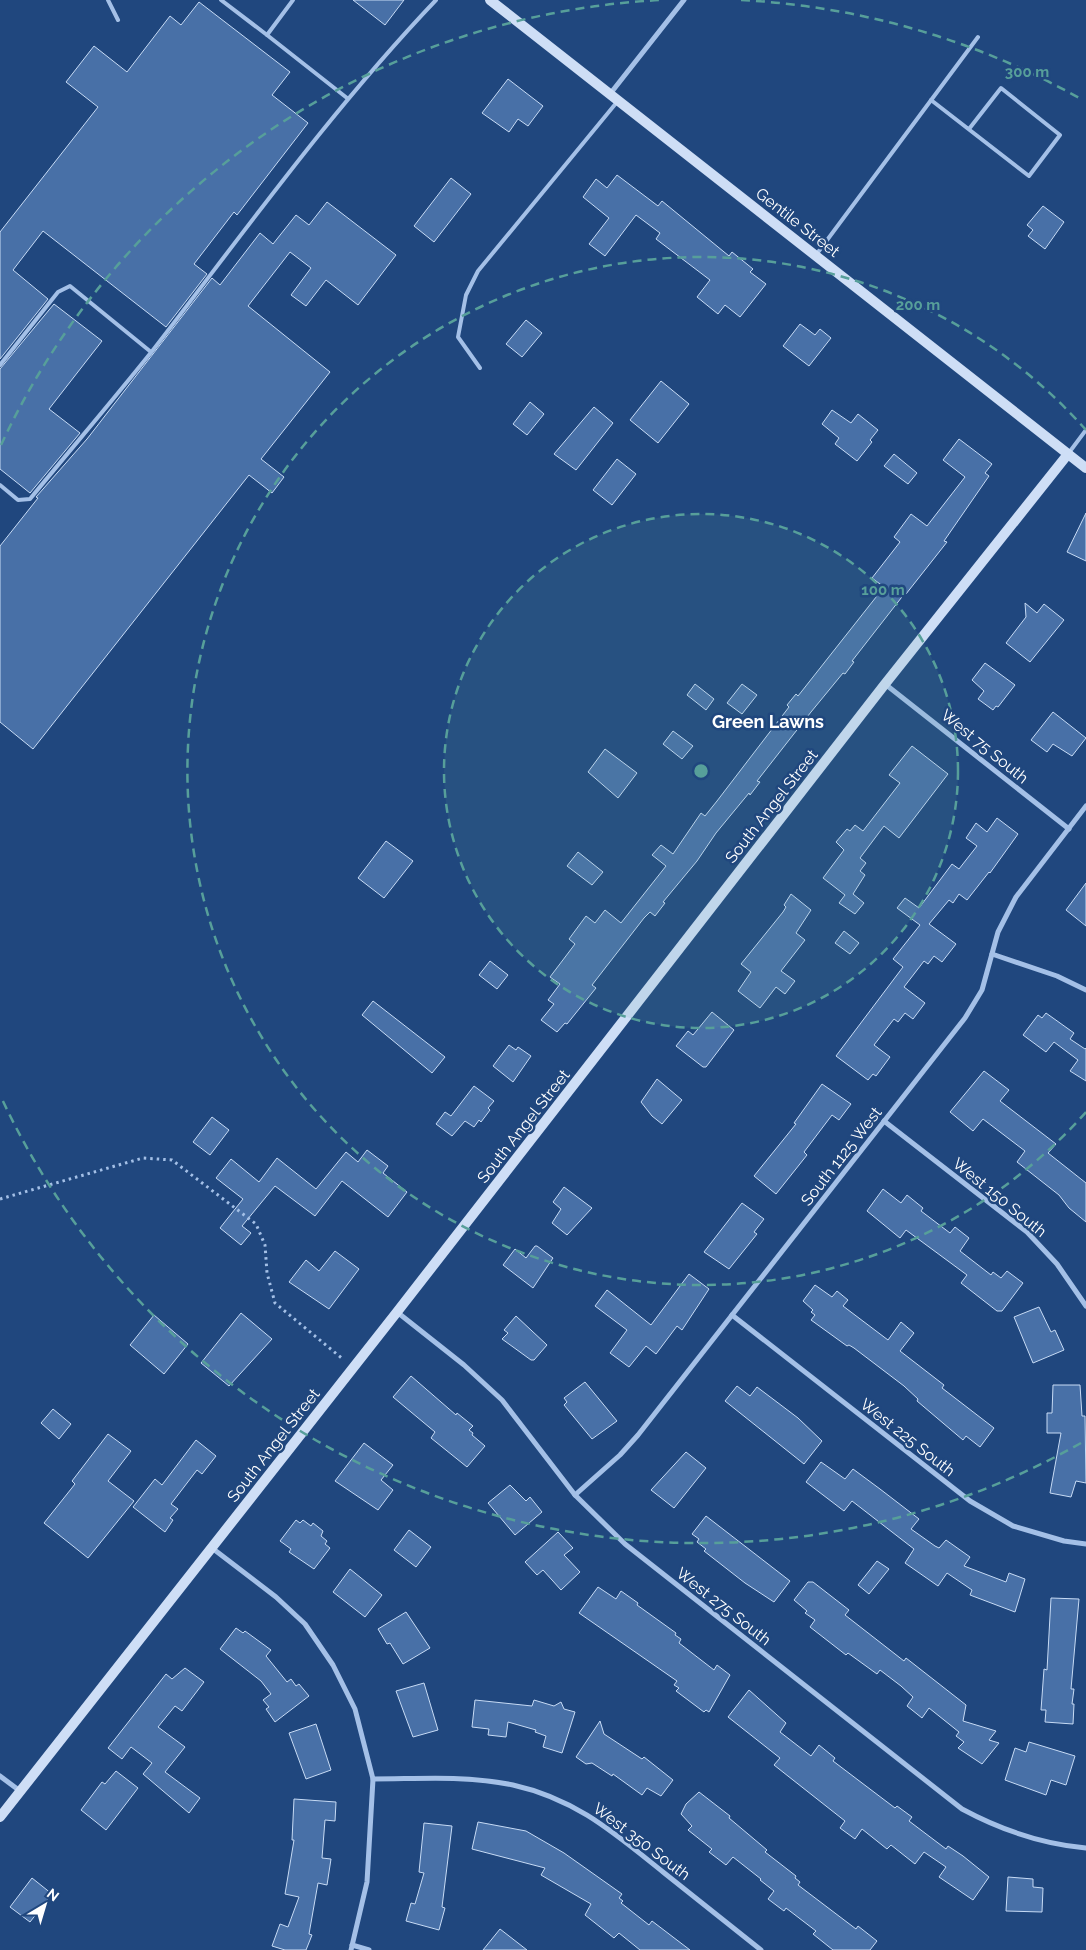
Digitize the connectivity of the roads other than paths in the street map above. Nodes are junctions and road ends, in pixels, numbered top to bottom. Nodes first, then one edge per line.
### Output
1 (108, 0) edge
2 (221, 0) edge
3 (293, 0) edge
4 (436, 0) edge
5 (490, 0) edge
6 (684, 0) edge
7 (118, 20) dead end
8 (266, 35) junction
9 (978, 38) dead end
10 (347, 98) junction
11 (614, 98) junction
12 (931, 100) junction
13 (969, 129) junction
14 (816, 255) junction
15 (151, 352) junction
16 (0, 365) edge
17 (480, 368) dead end
18 (1086, 430) edge
19 (1068, 454) junction
20 (1086, 468) edge
21 (0, 485) edge
22 (885, 684) junction
23 (1086, 806) edge
24 (1069, 829) junction
25 (992, 954) junction
26 (1086, 990) edge
27 (884, 1121) junction
28 (1086, 1306) edge
29 (397, 1312) junction
30 (732, 1315) junction
31 (575, 1495) junction
32 (1086, 1544) edge
33 (212, 1548) junction
34 (0, 1776) edge
35 (373, 1779) junction
36 (20, 1791) junction
37 (0, 1816) edge
38 (1086, 1848) edge
39 (352, 1948) edge
40 (369, 1950) edge
41 (761, 1950) edge

1 - 7 lane
2 - 8 lane
3 - 8 lane
4 - 10 lane
5 - 11 main road, Gentile Street
6 - 11 street
8 - 10 lane
9 - 12 lane
10 - 15 lane
11 - 14 main road, Gentile Street
11 - 17 lane
12 - 13 lane
12 - 14 lane
13 - 13 lane
14 - 19 main road, Gentile Street
15 - 16 lane
15 - 21 lane
18 - 19 lane
19 - 20 main road, Gentile Street
19 - 22 main road, South Angel Street
22 - 24 street, West 75 South
22 - 29 main road, South Angel Street
23 - 24 street, South 1125 West
24 - 25 street, South 1125 West
25 - 26 street
25 - 27 street, South 1125 West
27 - 28 street, West 150 South
27 - 30 street, South 1125 West
29 - 31 street, West 275 South
29 - 33 main road, South Angel Street
30 - 31 street, South 1125 West
30 - 32 street, West 225 South
31 - 38 street, West 275 South
33 - 35 street
33 - 36 main road, South Angel Street
34 - 36 street
35 - 39 street
35 - 41 street, West 350 South
36 - 37 main road, South Angel Street
39 - 40 street

